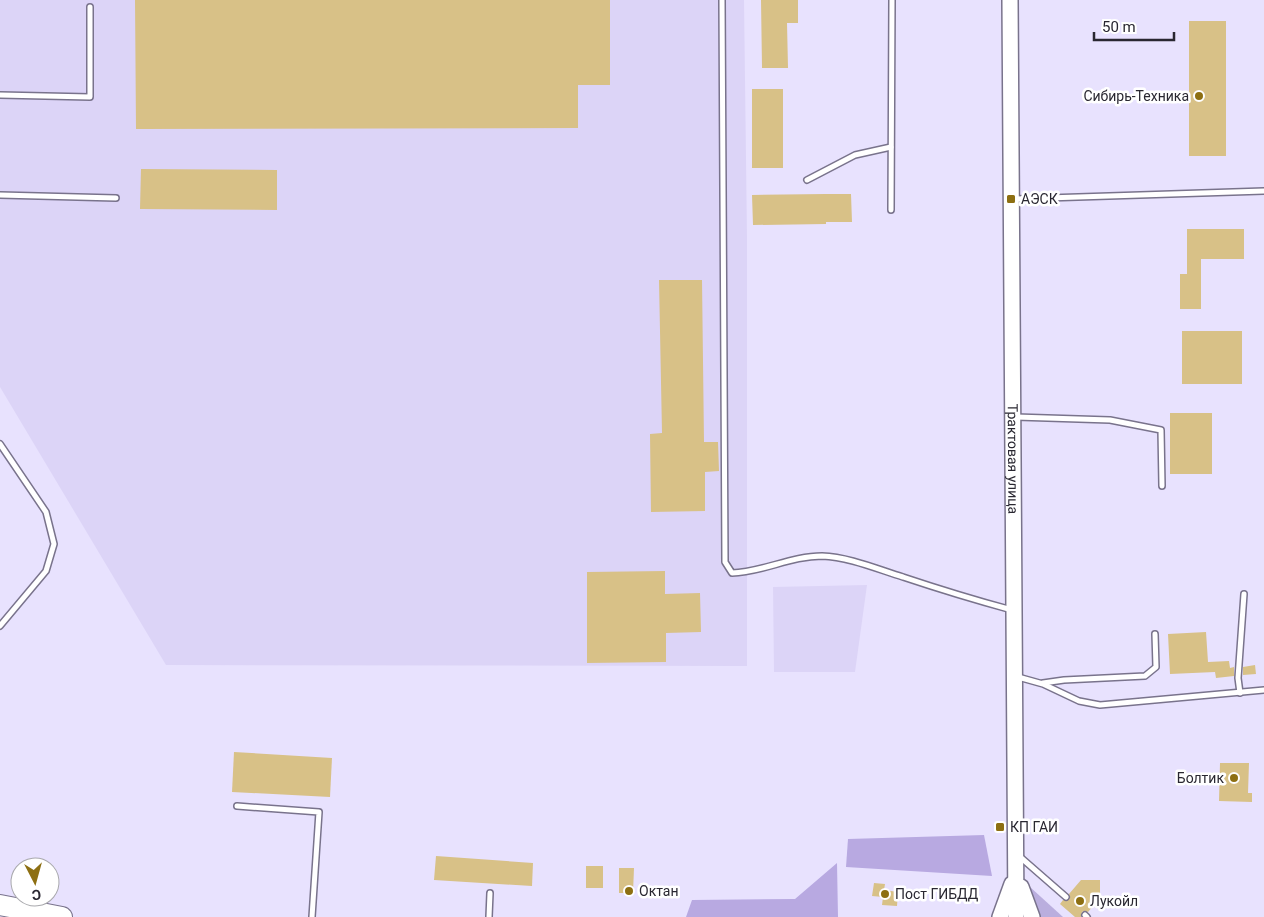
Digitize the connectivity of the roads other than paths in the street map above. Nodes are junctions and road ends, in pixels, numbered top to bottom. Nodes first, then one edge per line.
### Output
1 (722, 0) edge
2 (892, 0) edge
3 (1010, 0) edge
4 (90, 7) dead end
5 (0, 95) edge
6 (891, 147) junction
7 (807, 180) dead end
8 (1264, 191) edge
9 (0, 195) edge
10 (116, 198) dead end
11 (1011, 199) junction
12 (891, 210) dead end
13 (1013, 417) junction
14 (0, 444) edge
15 (1162, 486) dead end
16 (1244, 594) dead end
17 (1015, 610) junction
18 (0, 626) edge
19 (1155, 634) dead end
20 (1015, 676) junction
21 (1042, 684) junction
22 (1264, 690) edge
23 (1240, 693) junction
24 (237, 806) dead end
25 (1016, 853) junction
26 (1016, 871) junction
27 (490, 893) dead end
28 (1066, 897) dead end
29 (0, 905) edge
30 (62, 917) edge
31 (312, 917) edge
32 (489, 917) edge
33 (1000, 917) edge
34 (1016, 917) edge
35 (1032, 917) edge

1 - 17 lane
2 - 6 lane
3 - 11 main road, Трактовая улица
4 - 5 lane
6 - 7 lane
6 - 12 lane
8 - 11 lane
9 - 10 lane
11 - 13 main road, Трактовая улица
13 - 15 lane
13 - 17 main road, Трактовая улица
14 - 18 lane
16 - 23 lane
17 - 20 main road, Трактовая улица
19 - 21 lane
20 - 21 lane
20 - 25 main road, Трактовая улица
21 - 23 lane
22 - 23 lane
24 - 31 lane
25 - 26 main road, Трактовая улица
25 - 28 lane
26 - 33 main road
26 - 34 main road, Трактовая улица
26 - 35 main road
27 - 32 lane
29 - 30 highway

